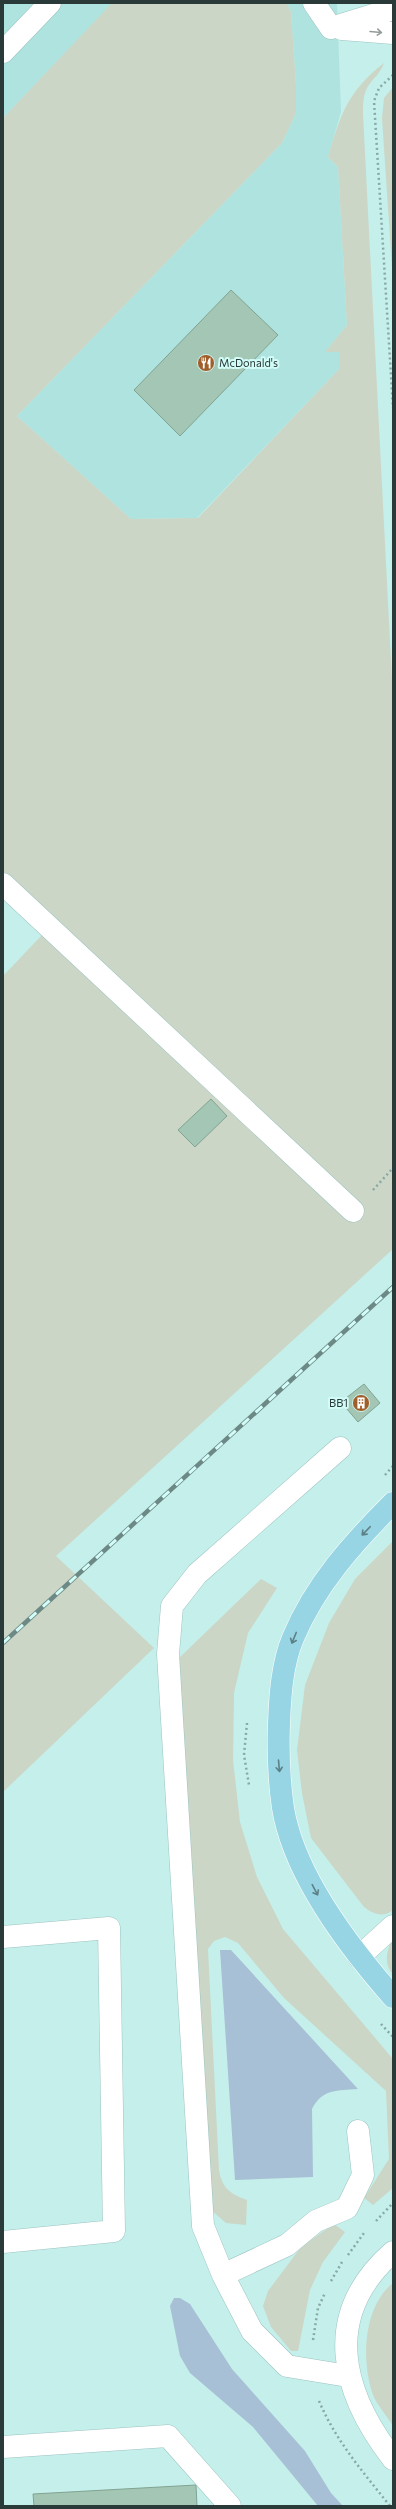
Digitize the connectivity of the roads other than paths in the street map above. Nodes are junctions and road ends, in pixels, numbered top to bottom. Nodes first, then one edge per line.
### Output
1 (50, 3) edge
2 (314, 3) edge
3 (393, 9) edge
4 (331, 28) junction
5 (393, 33) edge
6 (3, 52) edge
7 (3, 884) edge
8 (353, 1211) dead end
9 (340, 1448) dead end
10 (393, 1503) edge
11 (393, 1926) edge
12 (3, 1937) edge
13 (359, 1957) junction
14 (393, 1997) edge
15 (358, 2131) dead end
16 (3, 2242) edge
17 (393, 2252) edge
18 (223, 2275) junction
19 (348, 2376) junction
20 (3, 2447) edge
21 (393, 2459) edge
22 (230, 2506) edge

1 - 6 street
2 - 4 street
3 - 4 street
4 -> 5 street
7 - 8 street
9 - 18 street
10 -> 13 main road
11 - 13 street
12 - 16 street
13 - 14 main road
15 - 18 street
17 - 19 street
18 - 19 street
19 - 21 street
20 - 22 street

